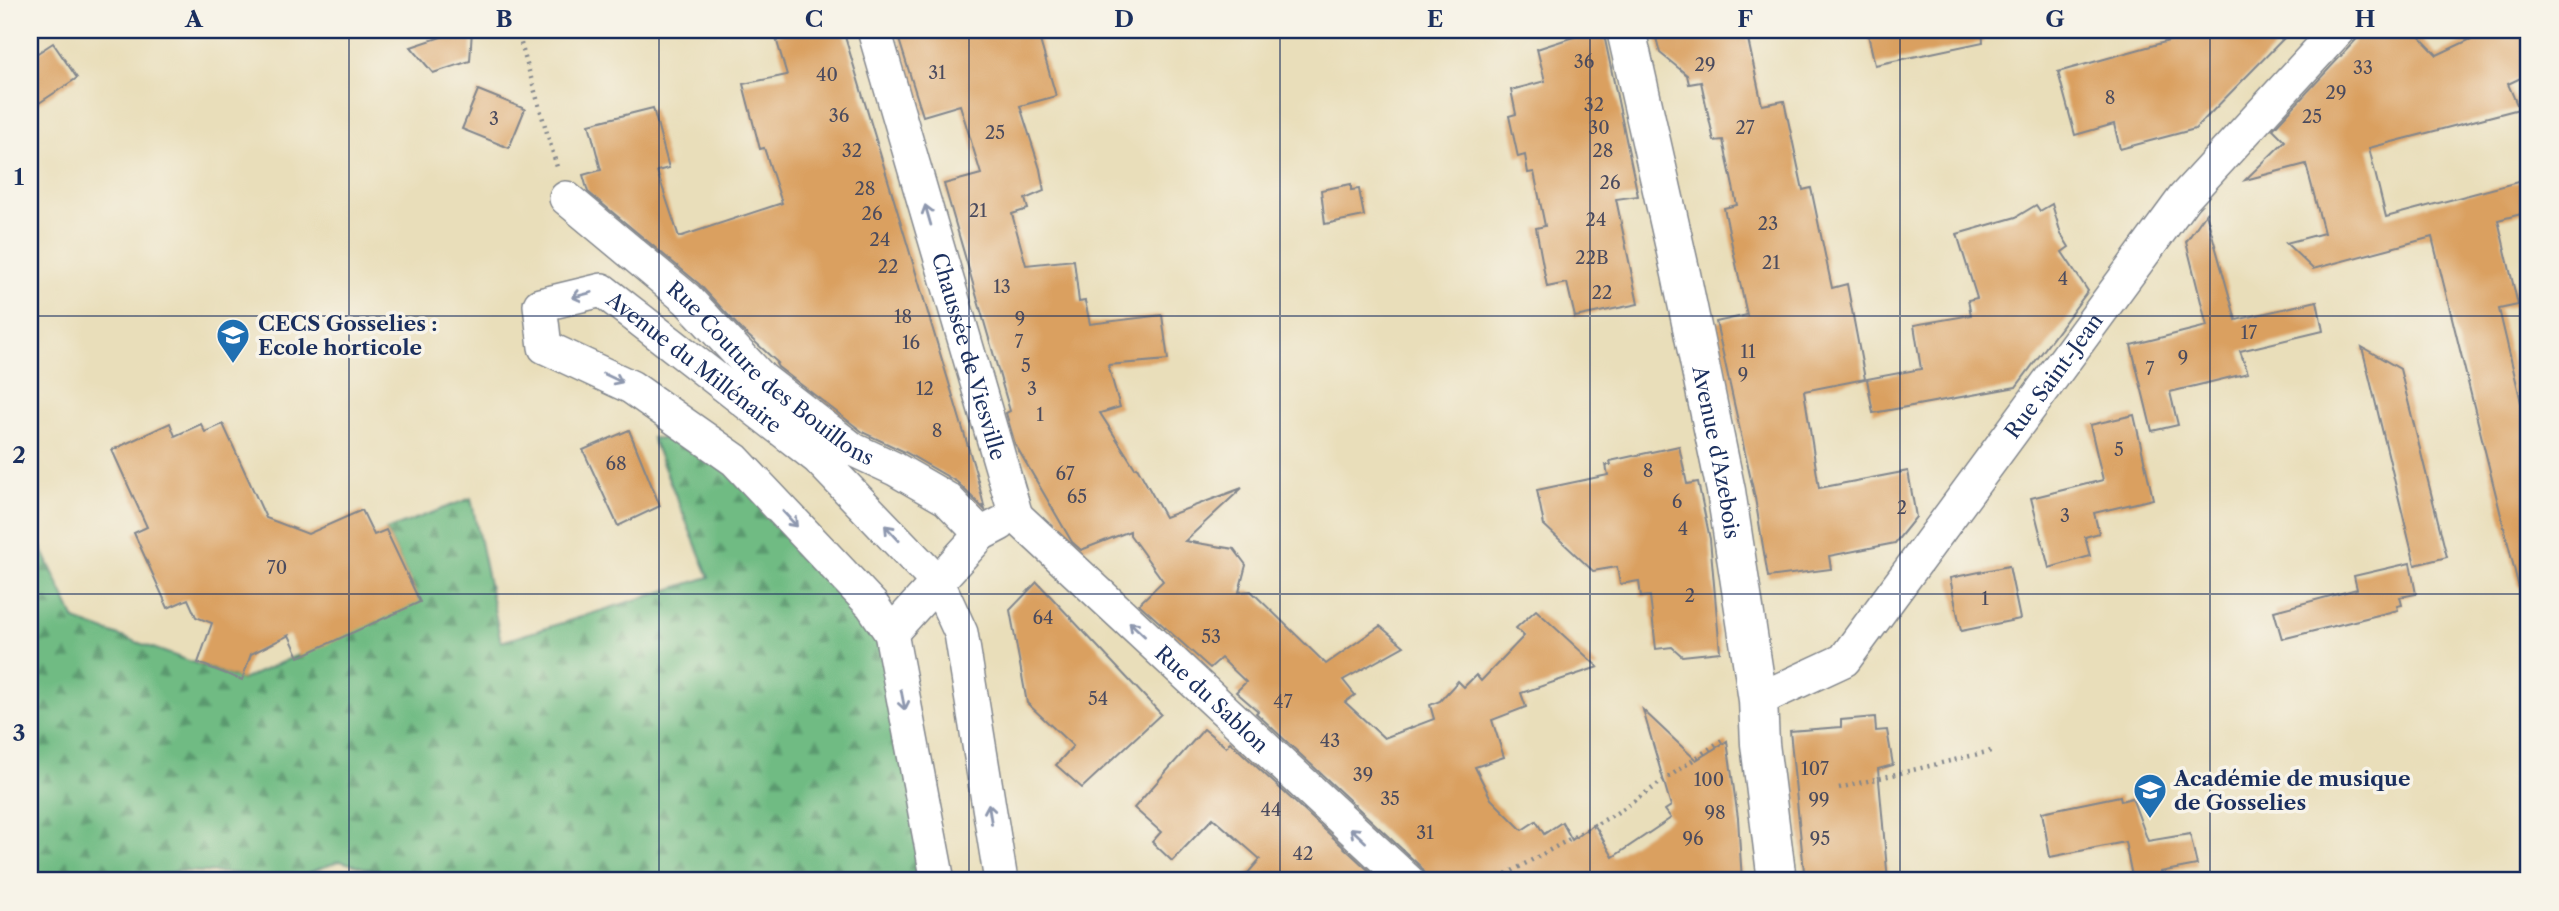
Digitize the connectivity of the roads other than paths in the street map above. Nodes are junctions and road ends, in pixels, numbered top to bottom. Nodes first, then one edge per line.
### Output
1 (874, 30) edge
2 (1626, 30) edge
3 (2338, 30) edge
4 (566, 198) road end
5 (1016, 516) junction
6 (981, 534) junction
7 (938, 583) junction
8 (891, 633) junction
9 (1758, 708) junction
10 (938, 881) edge
11 (1001, 881) edge
12 (1408, 881) edge
13 (1777, 881) edge

5 -> 1 street, Chaussée de Viesville
2 - 9 street, Avenue d'Azebois
3 - 9 street, Rue Saint-Jean
4 - 6 street, Rue Couture des Bouillons
5 - 6 street
12 -> 5 street, Rue du Sablon
6 - 7 street
7 - 8 street
7 -> 8 street, Avenue du Millénaire
11 -> 7 street, Avenue du Millénaire
8 -> 10 street, Avenue du Millénaire
9 - 13 street, Avenue d'Azebois

